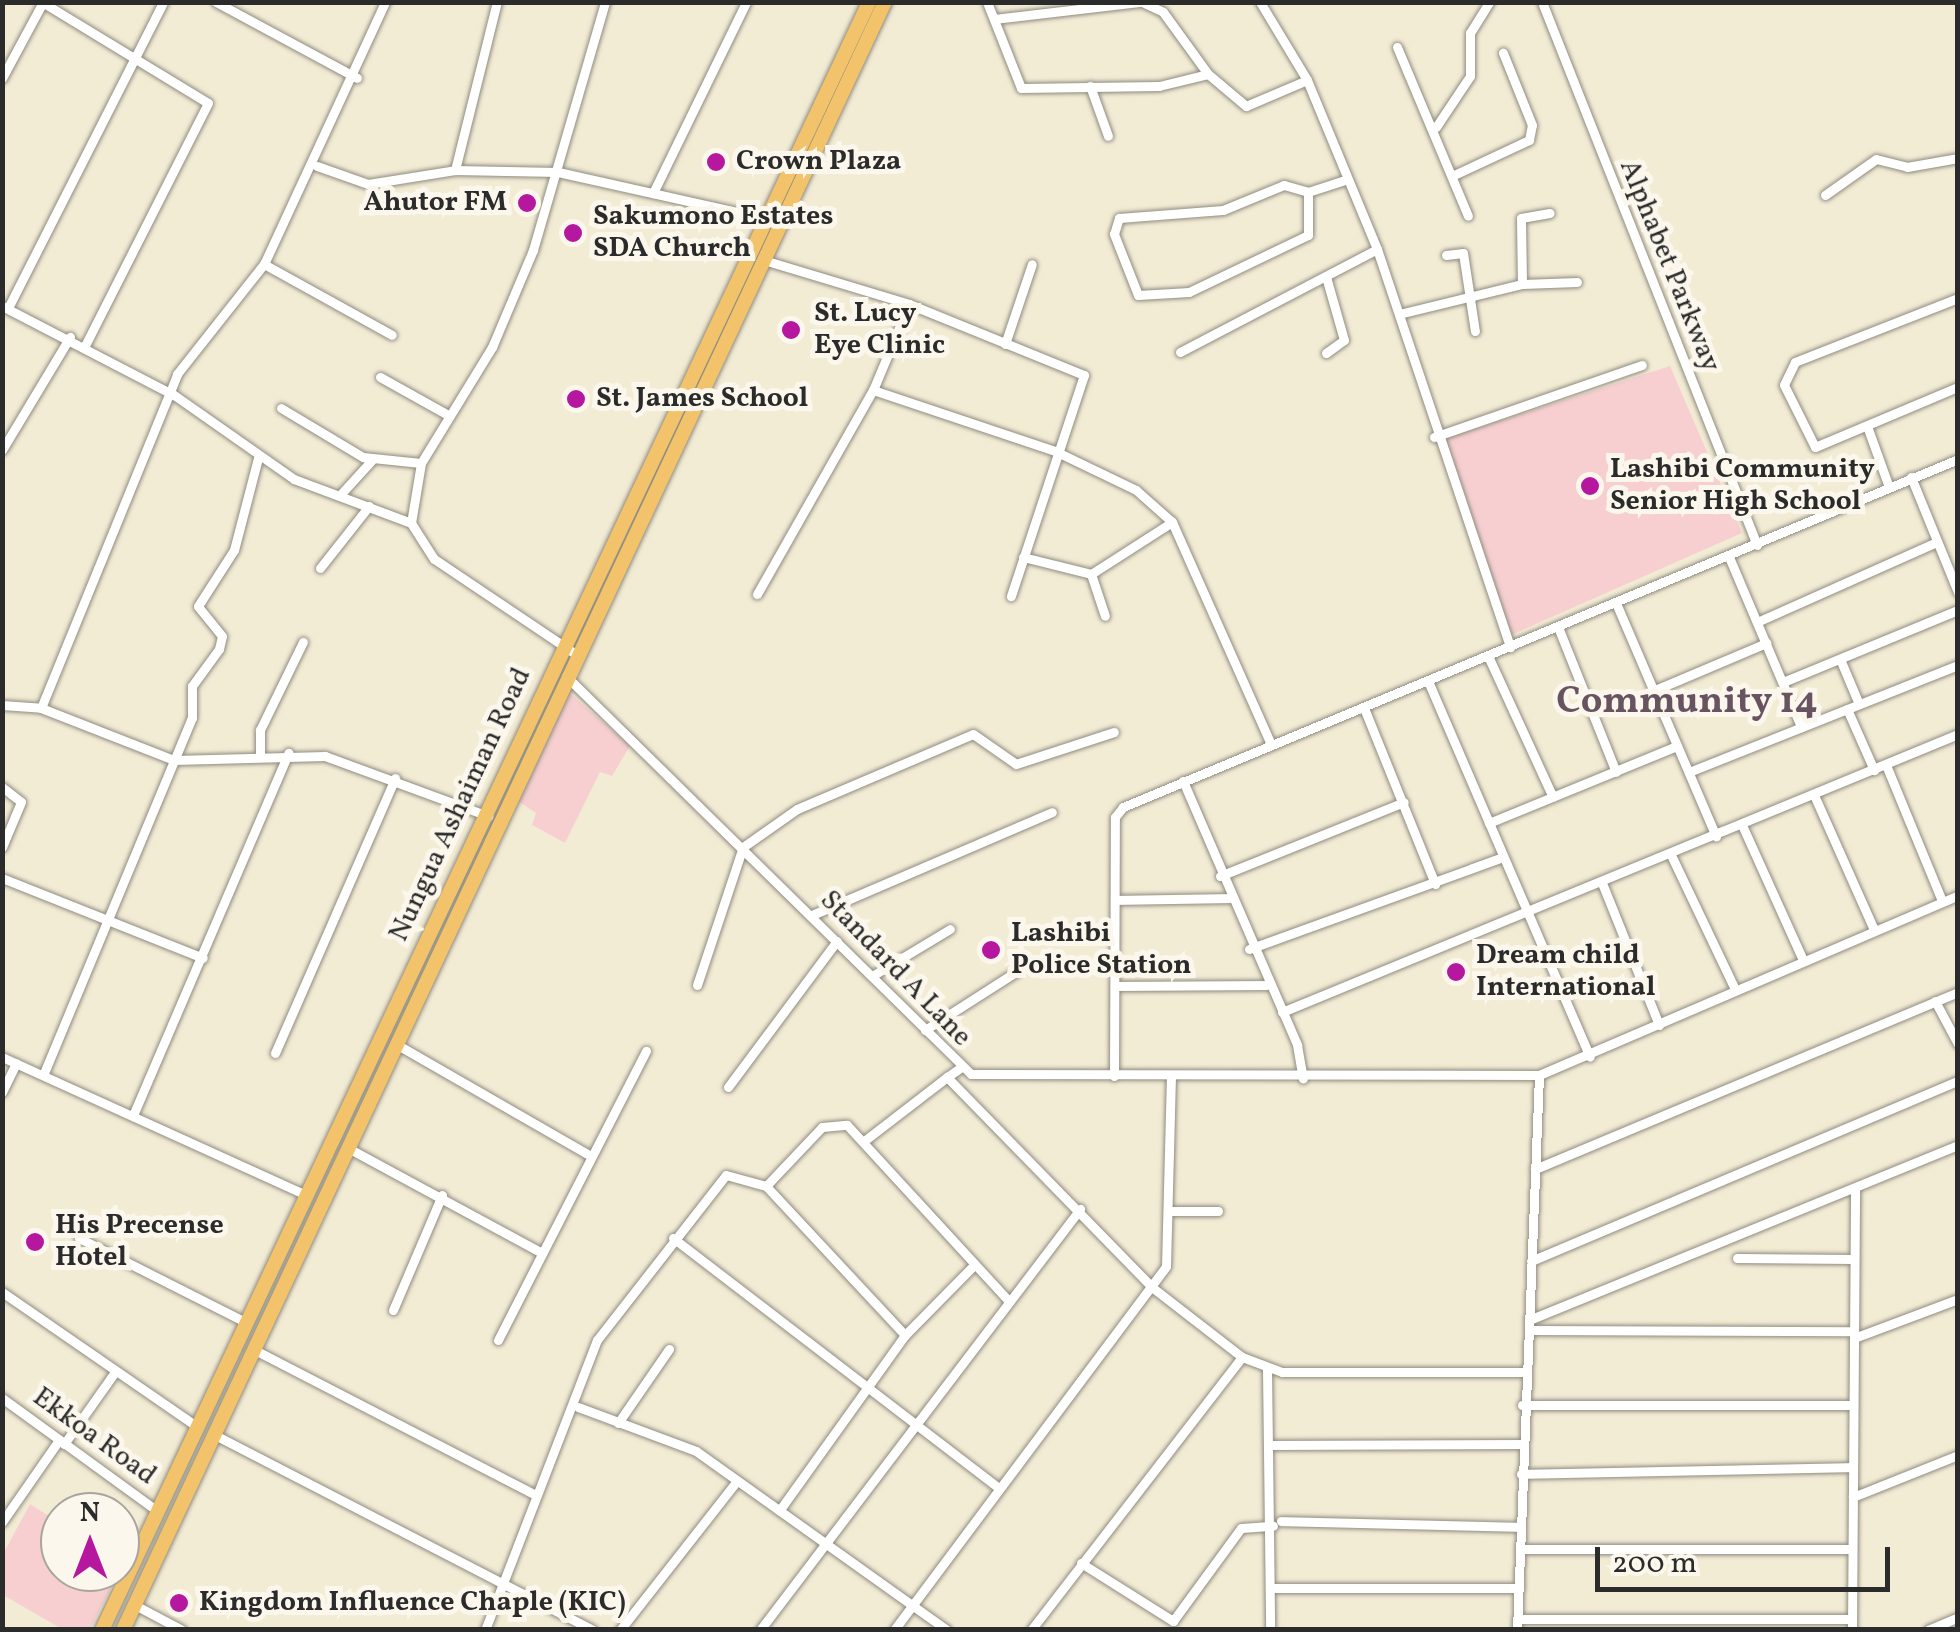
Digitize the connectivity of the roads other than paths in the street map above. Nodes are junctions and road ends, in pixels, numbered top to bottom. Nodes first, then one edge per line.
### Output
1 (164, 2) edge
2 (216, 2) edge
3 (385, 2) edge
4 (497, 2) edge
5 (605, 2) edge
6 (746, 2) edge
7 (869, 2) edge
8 (885, 2) edge
9 (987, 2) edge
10 (1140, 2) edge
11 (1260, 2) edge
12 (1489, 2) edge
13 (1542, 2) edge
14 (43, 3) edge
15 (994, 20) junction
16 (1398, 47) dead end
17 (1502, 53) dead end
18 (134, 64) junction
19 (1208, 74) junction
20 (2, 78) edge
21 (358, 78) junction
22 (1307, 80) junction
23 (1090, 86) junction
24 (1436, 127) junction
25 (1108, 136) dead end
26 (1958, 158) edge
27 (317, 166) junction
28 (455, 170) junction
29 (558, 172) junction
30 (1454, 175) junction
31 (1344, 180) junction
32 (1308, 192) junction
33 (652, 193) junction
34 (1824, 195) dead end
35 (1550, 213) dead end
36 (1468, 216) dead end
37 (769, 218) junction
38 (1377, 249) junction
39 (1446, 255) dead end
40 (767, 261) junction
41 (264, 264) junction
42 (1032, 264) dead end
43 (1326, 278) junction
44 (1576, 282) dead end
45 (1522, 284) junction
46 (1471, 296) junction
47 (1958, 298) edge
48 (909, 304) junction
49 (5, 307) edge
50 (1399, 314) junction
51 (1475, 331) dead end
52 (392, 335) dead end
53 (70, 337) junction
54 (1006, 344) junction
55 (85, 345) junction
56 (1180, 352) dead end
57 (1326, 352) dead end
58 (1642, 365) dead end
59 (380, 377) dead end
60 (1958, 387) edge
61 (873, 390) junction
62 (174, 395) junction
63 (281, 408) dead end
64 (448, 416) junction
65 (1867, 426) junction
66 (1434, 437) junction
67 (2, 450) edge
68 (1055, 451) junction
69 (258, 458) junction
70 (372, 460) junction
71 (1958, 460) edge
72 (422, 464) junction
73 (1911, 478) junction
74 (1889, 487) junction
75 (340, 495) junction
76 (368, 506) junction
77 (1172, 522) junction
78 (412, 524) junction
79 (1937, 542) junction
80 (1757, 546) junction
81 (1022, 557) junction
82 (1729, 557) junction
83 (320, 568) dead end
84 (1091, 574) junction
85 (1958, 592) edge
86 (757, 594) dead end
87 (1011, 596) dead end
88 (1616, 603) junction
89 (1958, 610) edge
90 (1105, 616) dead end
91 (1758, 622) junction
92 (1558, 627) junction
93 (302, 642) dead end
94 (1766, 642) junction
95 (562, 646) junction
96 (1510, 647) junction
97 (577, 655) junction
98 (1488, 656) junction
99 (1840, 659) junction
100 (1958, 664) edge
101 (551, 668) junction
102 (566, 676) junction
103 (1428, 681) junction
104 (1782, 682) junction
105 (1655, 690) junction
106 (1859, 704) junction
107 (2, 706) edge
108 (41, 708) junction
109 (1364, 708) junction
110 (1847, 709) junction
111 (1801, 727) junction
112 (1114, 732) dead end
113 (1958, 734) edge
114 (1270, 742) junction
115 (1678, 746) junction
116 (288, 753) junction
117 (260, 755) junction
118 (174, 760) junction
119 (1886, 765) junction
120 (1874, 770) junction
121 (1616, 772) junction
122 (1689, 772) junction
123 (395, 778) junction
124 (1183, 780) junction
125 (2, 787) edge
126 (1814, 795) junction
127 (1554, 797) junction
128 (1404, 802) junction
129 (1052, 812) dead end
130 (486, 816) junction
131 (502, 822) junction
132 (1489, 823) junction
133 (1742, 826) junction
134 (1716, 836) junction
135 (743, 847) junction
136 (2, 848) edge
137 (1671, 855) junction
138 (1504, 857) junction
139 (1220, 876) junction
140 (2, 878) edge
141 (1435, 884) junction
142 (1602, 884) junction
143 (1958, 894) edge
144 (1229, 898) junction
145 (1116, 900) junction
146 (1942, 901) junction
147 (1529, 914) junction
148 (812, 915) junction
149 (108, 927) junction
150 (950, 929) dead end
151 (1874, 930) junction
152 (837, 941) junction
153 (1249, 949) junction
154 (203, 958) junction
155 (1803, 960) junction
156 (1019, 970) dead end
157 (872, 976) junction
158 (698, 985) dead end
159 (1266, 985) junction
160 (1116, 986) junction
161 (1736, 989) junction
162 (1958, 992) edge
163 (1936, 1001) junction
164 (1282, 1012) junction
165 (1658, 1026) junction
166 (925, 1030) junction
167 (396, 1044) junction
168 (1958, 1044) edge
169 (646, 1052) dead end
170 (275, 1054) dead end
171 (1590, 1057) junction
172 (2, 1058) edge
173 (16, 1063) junction
174 (960, 1068) junction
175 (44, 1073) junction
176 (1538, 1075) junction
177 (1114, 1076) junction
178 (1170, 1076) junction
179 (947, 1077) junction
180 (1302, 1078) junction
181 (1958, 1081) edge
182 (728, 1087) dead end
183 (2, 1092) edge
184 (134, 1112) junction
185 (864, 1140) junction
186 (1958, 1146) edge
187 (348, 1148) junction
188 (588, 1154) junction
189 (1535, 1169) junction
190 (766, 1186) junction
191 (1855, 1189) junction
192 (306, 1195) junction
193 (442, 1196) junction
194 (1080, 1209) junction
195 (1169, 1211) junction
196 (1218, 1211) dead end
197 (79, 1238) dead end
198 (673, 1238) junction
199 (540, 1252) junction
200 (1737, 1258) dead end
201 (1854, 1259) junction
202 (1532, 1261) junction
203 (974, 1265) junction
204 (1152, 1288) junction
205 (2, 1292) edge
206 (1958, 1299) edge
207 (1009, 1300) junction
208 (393, 1310) dead end
209 (247, 1323) junction
210 (1529, 1325) junction
211 (905, 1335) junction
212 (1854, 1335) junction
213 (498, 1340) dead end
214 (250, 1348) junction
215 (669, 1349) dead end
216 (1242, 1357) junction
217 (1268, 1369) junction
218 (115, 1372) junction
219 (1522, 1372) junction
220 (868, 1380) junction
221 (2, 1398) edge
222 (1522, 1405) junction
223 (1854, 1405) junction
224 (578, 1407) junction
225 (618, 1423) junction
226 (913, 1424) junction
227 (205, 1430) junction
228 (62, 1442) junction
229 (1520, 1444) junction
230 (1272, 1445) junction
231 (1958, 1455) edge
232 (1853, 1467) junction
233 (1521, 1474) junction
234 (737, 1481) junction
235 (998, 1487) junction
236 (536, 1495) junction
237 (1853, 1497) junction
238 (779, 1511) junction
239 (159, 1512) junction
240 (2, 1522) edge
241 (1277, 1524) junction
242 (1522, 1527) junction
243 (824, 1537) junction
244 (1520, 1548) junction
245 (1852, 1550) junction
246 (1081, 1562) junction
247 (503, 1584) junction
248 (1272, 1588) junction
249 (1519, 1588) junction
250 (913, 1602) junction
251 (134, 1605) junction
252 (1958, 1617) edge
253 (1518, 1624) edge
254 (1538, 1624) edge
255 (1852, 1624) edge
256 (1170, 1626) edge
257 (102, 1630) edge
258 (123, 1630) edge
259 (182, 1630) edge
260 (484, 1630) edge
261 (592, 1630) edge
262 (620, 1630) edge
263 (760, 1630) edge
264 (894, 1630) edge
265 (947, 1630) edge
266 (1031, 1630) edge
267 (1270, 1630) edge
268 (1928, 1630) edge

1 - 18 street
2 - 21 street
3 - 21 street
4 - 28 street
5 - 29 street
6 - 33 street
7 - 37 main road, Nungua Ashaiman Road
8 - 40 main road, Nungua Ashaiman Road
9 - 15 street
10 - 15 street
10 - 19 street
11 - 22 street
12 - 24 street
13 - 80 street, Alphabet Parkway
14 - 18 street
14 - 20 street
15 - 23 street
16 - 24 street
17 - 30 street
18 - 49 street
18 - 55 street
19 - 22 street
19 - 23 street
21 - 27 street
22 - 31 street
23 - 25 street
24 - 30 street
26 - 34 street
27 - 28 street
27 - 41 street
28 - 29 street
29 - 33 street
29 - 64 street
30 - 36 street
31 - 32 street
31 - 38 street
32 - 32 street
33 - 37 street
35 - 45 street
37 - 95 main road, Nungua Ashaiman Road
38 - 43 street
38 - 50 street
39 - 46 street
40 - 48 street
40 - 97 main road, Nungua Ashaiman Road
41 - 52 street
41 - 62 street
42 - 54 street
43 - 56 street
43 - 57 street
44 - 45 street
45 - 46 street
46 - 50 street
46 - 51 street
47 - 65 street
48 - 54 street
48 - 61 street
49 - 53 street
50 - 66 street
53 - 55 street
53 - 67 street
54 - 68 street
55 - 62 street
58 - 66 street
59 - 64 street
60 - 65 street
61 - 68 street
61 - 86 street
62 - 69 street
62 - 108 street
63 - 70 street
64 - 72 street
65 - 74 street
66 - 96 street
68 - 77 street
68 - 81 street
69 - 75 street
69 - 118 street
70 - 72 street
70 - 75 street
71 - 73 street
72 - 78 street
73 - 74 street
73 - 79 street
74 - 80 street
75 - 76 street
76 - 78 street
76 - 83 street
77 - 84 street
77 - 114 street
78 - 95 street
79 - 85 street
79 - 91 street
80 - 82 street
81 - 84 street
81 - 87 street
82 - 88 street
82 - 91 street
84 - 90 street
88 - 92 street
88 - 105 street
89 - 99 street
91 - 94 street
92 - 96 street
92 - 121 street
93 - 117 street
94 - 104 street
94 - 105 street
95 - 97 street
95 - 101 main road, Nungua Ashaiman Road
96 - 98 street
97 - 102 main road, Nungua Ashaiman Road
98 - 103 street
98 - 127 street
99 - 104 street
99 - 106 street
100 - 106 street
101 - 102 street, Standard A Lane
101 - 130 main road, Nungua Ashaiman Road
102 - 131 main road, Nungua Ashaiman Road
102 - 135 street, Standard A Lane
103 - 109 street
103 - 132 street
104 - 111 street
105 - 115 street
106 - 110 street
107 - 108 street
108 - 118 street
109 - 114 street
109 - 128 street
110 - 111 street
110 - 120 street
111 - 122 street
112 - 135 street
113 - 119 street
114 - 124 street
115 - 121 street
115 - 122 street
116 - 117 street
116 - 123 street
116 - 154 street
117 - 118 street
118 - 149 street
119 - 120 street
119 - 146 street
120 - 126 street
121 - 127 street
122 - 134 street
123 - 130 street
123 - 170 street
124 - 139 street
124 - 145 street
125 - 136 street
126 - 133 street
126 - 151 street
127 - 132 street
128 - 139 street
128 - 141 street
129 - 148 street
130 - 131 street
130 - 192 main road, Nungua Ashaiman Road
131 - 167 main road, Nungua Ashaiman Road
132 - 138 street
133 - 134 street
133 - 155 street
134 - 137 street
135 - 148 street, Standard A Lane
135 - 158 street
137 - 142 street
137 - 161 street
138 - 141 street
138 - 147 street
139 - 144 street
140 - 149 street
141 - 153 street
142 - 147 street
142 - 165 street
143 - 146 street, Standard A Lane
144 - 145 street
144 - 153 street
145 - 160 street
146 - 151 street, Standard A Lane
147 - 164 street
147 - 171 street
148 - 152 street, Standard A Lane
149 - 154 street
149 - 175 street
150 - 157 street
151 - 155 street, Standard A Lane
152 - 157 street, Standard A Lane
152 - 182 street
153 - 159 street
154 - 184 street
155 - 161 street, Standard A Lane
156 - 166 street
157 - 166 street, Standard A Lane
159 - 160 street
159 - 164 street
160 - 177 street
161 - 165 street, Standard A Lane
162 - 163 street
163 - 168 street
163 - 189 street
164 - 180 street
165 - 171 street, Standard A Lane
166 - 174 street, Standard A Lane
167 - 187 main road, Nungua Ashaiman Road
167 - 188 street
169 - 188 street
171 - 176 street, Standard A Lane
172 - 173 street
173 - 175 street
173 - 183 street
174 - 177 street, Standard A Lane
174 - 179 street
175 - 184 street
176 - 180 street, Standard A Lane
176 - 189 street
177 - 178 street, Standard A Lane
178 - 180 street, Standard A Lane
178 - 195 street
179 - 185 street
179 - 194 street
181 - 202 street
184 - 192 street
185 - 190 street
185 - 203 street
186 - 191 street
187 - 193 street
187 - 214 main road, Nungua Ashaiman Road
188 - 199 street
189 - 202 street
190 - 198 street
190 - 211 street
191 - 201 street
191 - 210 street
192 - 209 main road, Nungua Ashaiman Road
193 - 199 street
193 - 208 street
194 - 204 street
194 - 207 street
195 - 196 street
195 - 204 street
197 - 209 street
198 - 220 street
198 - 224 street
199 - 213 street
200 - 201 street
201 - 212 street
202 - 210 street
203 - 207 street
203 - 211 street
204 - 216 street
204 - 235 street
205 - 218 street
206 - 212 street
207 - 226 street
209 - 227 main road, Nungua Ashaiman Road
210 - 212 street
210 - 219 street
211 - 220 street
212 - 223 street
214 - 227 main road, Nungua Ashaiman Road
214 - 236 street
215 - 225 street
216 - 217 street
216 - 246 street
217 - 219 street
217 - 230 street
218 - 227 street
218 - 228 street
219 - 222 street
220 - 226 street
220 - 238 street
221 - 228 street, Ekkoa Road
222 - 223 street
222 - 229 street
223 - 232 street
224 - 225 street
224 - 236 street
225 - 234 street
226 - 235 street
226 - 243 street
227 - 239 main road, Nungua Ashaiman Road
227 - 247 street
227 - 251 main road, Nungua Ashaiman Road
228 - 239 street, Ekkoa Road
228 - 240 street
229 - 230 street
229 - 233 street
230 - 241 street
231 - 237 street
232 - 233 street
232 - 237 street
233 - 242 street
234 - 238 street
234 - 262 street
235 - 250 street
236 - 247 street
237 - 245 street
238 - 243 street
239 - 257 main road, Nungua Ashaiman Road
241 - 242 street
241 - 248 street
241 - 256 street
242 - 244 street
243 - 250 street
243 - 263 street
244 - 245 street
244 - 249 street
245 - 255 street
246 - 256 street
246 - 266 street
247 - 260 street
247 - 261 street
248 - 249 street
248 - 267 street
249 - 253 street
250 - 264 street
250 - 265 street
251 - 258 main road, Nungua Ashaiman Road
251 - 259 street
252 - 268 street
253 - 254 street
254 - 255 street

